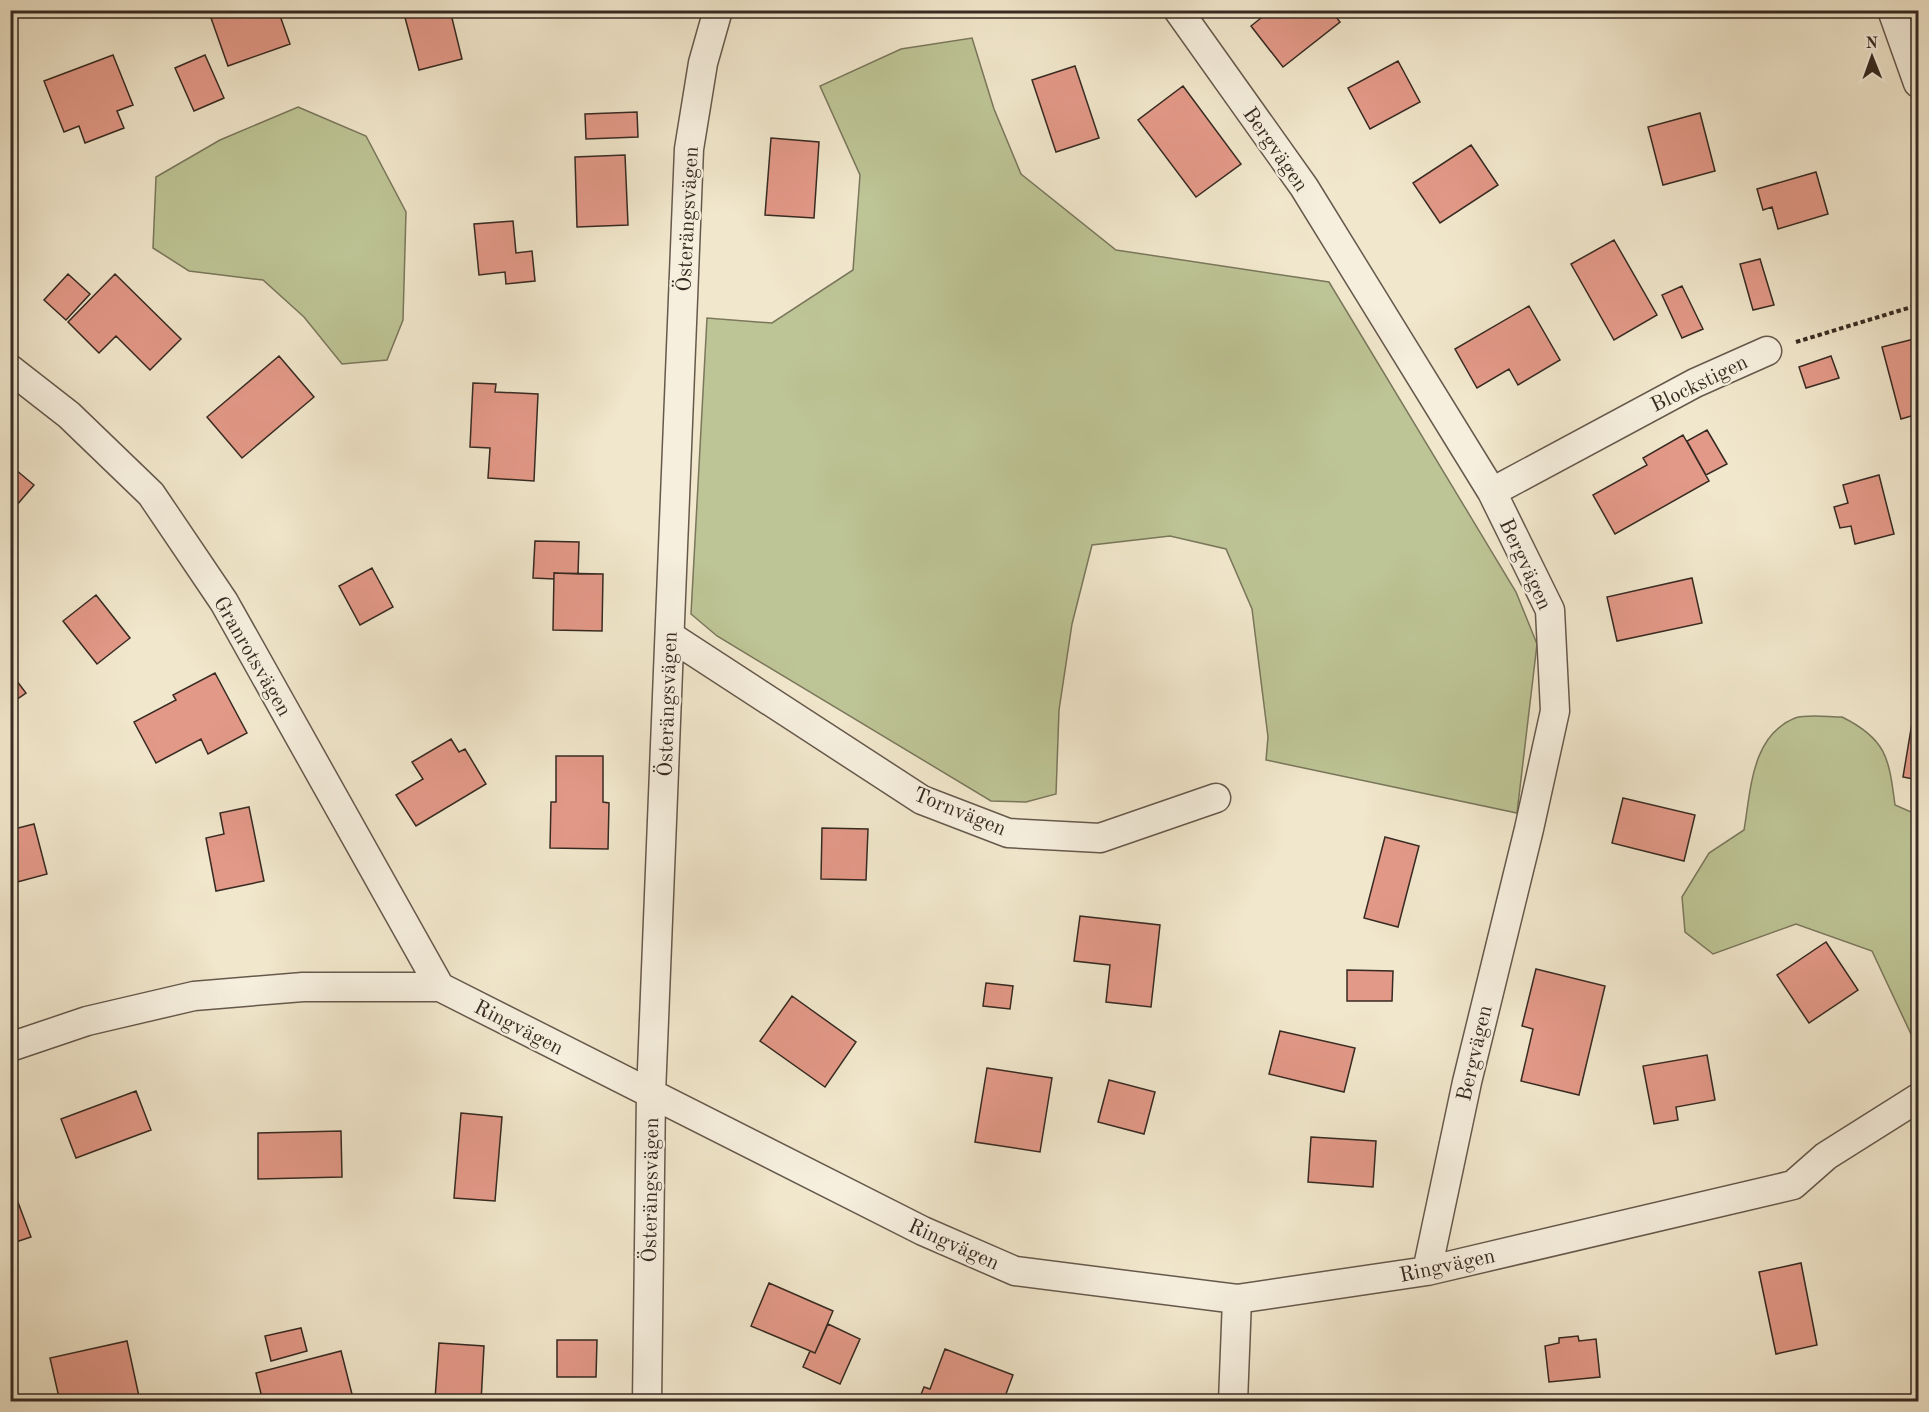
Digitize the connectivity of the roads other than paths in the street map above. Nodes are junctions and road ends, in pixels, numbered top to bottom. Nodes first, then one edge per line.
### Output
1 (718, 10) edge
2 (1178, 10) edge
3 (1892, 10) edge
4 (1918, 83) edge
5 (1767, 351) road end
6 (10, 369) edge
7 (1492, 492) junction
8 (670, 636) junction
9 (1216, 798) dead end
10 (440, 987) junction
11 (10, 1047) edge
12 (651, 1094) junction
13 (1918, 1098) edge
14 (1427, 1271) junction
15 (1237, 1299) junction
16 (647, 1401) edge
17 (1233, 1401) edge

1 - 8 street, Österängsvägen
2 - 7 street, Bergvägen
3 - 4 street
5 - 7 street, Blockstigen
6 - 10 street, Granrotsvägen
7 - 14 street, Bergvägen
8 - 9 street, Tornvägen
8 - 12 street, Österängsvägen
10 - 11 street, Ringvägen
10 - 12 street, Ringvägen
12 - 15 street, Ringvägen
12 - 16 street, Österängsvägen
13 - 14 street, Ringvägen
14 - 15 street, Ringvägen
15 - 17 street

